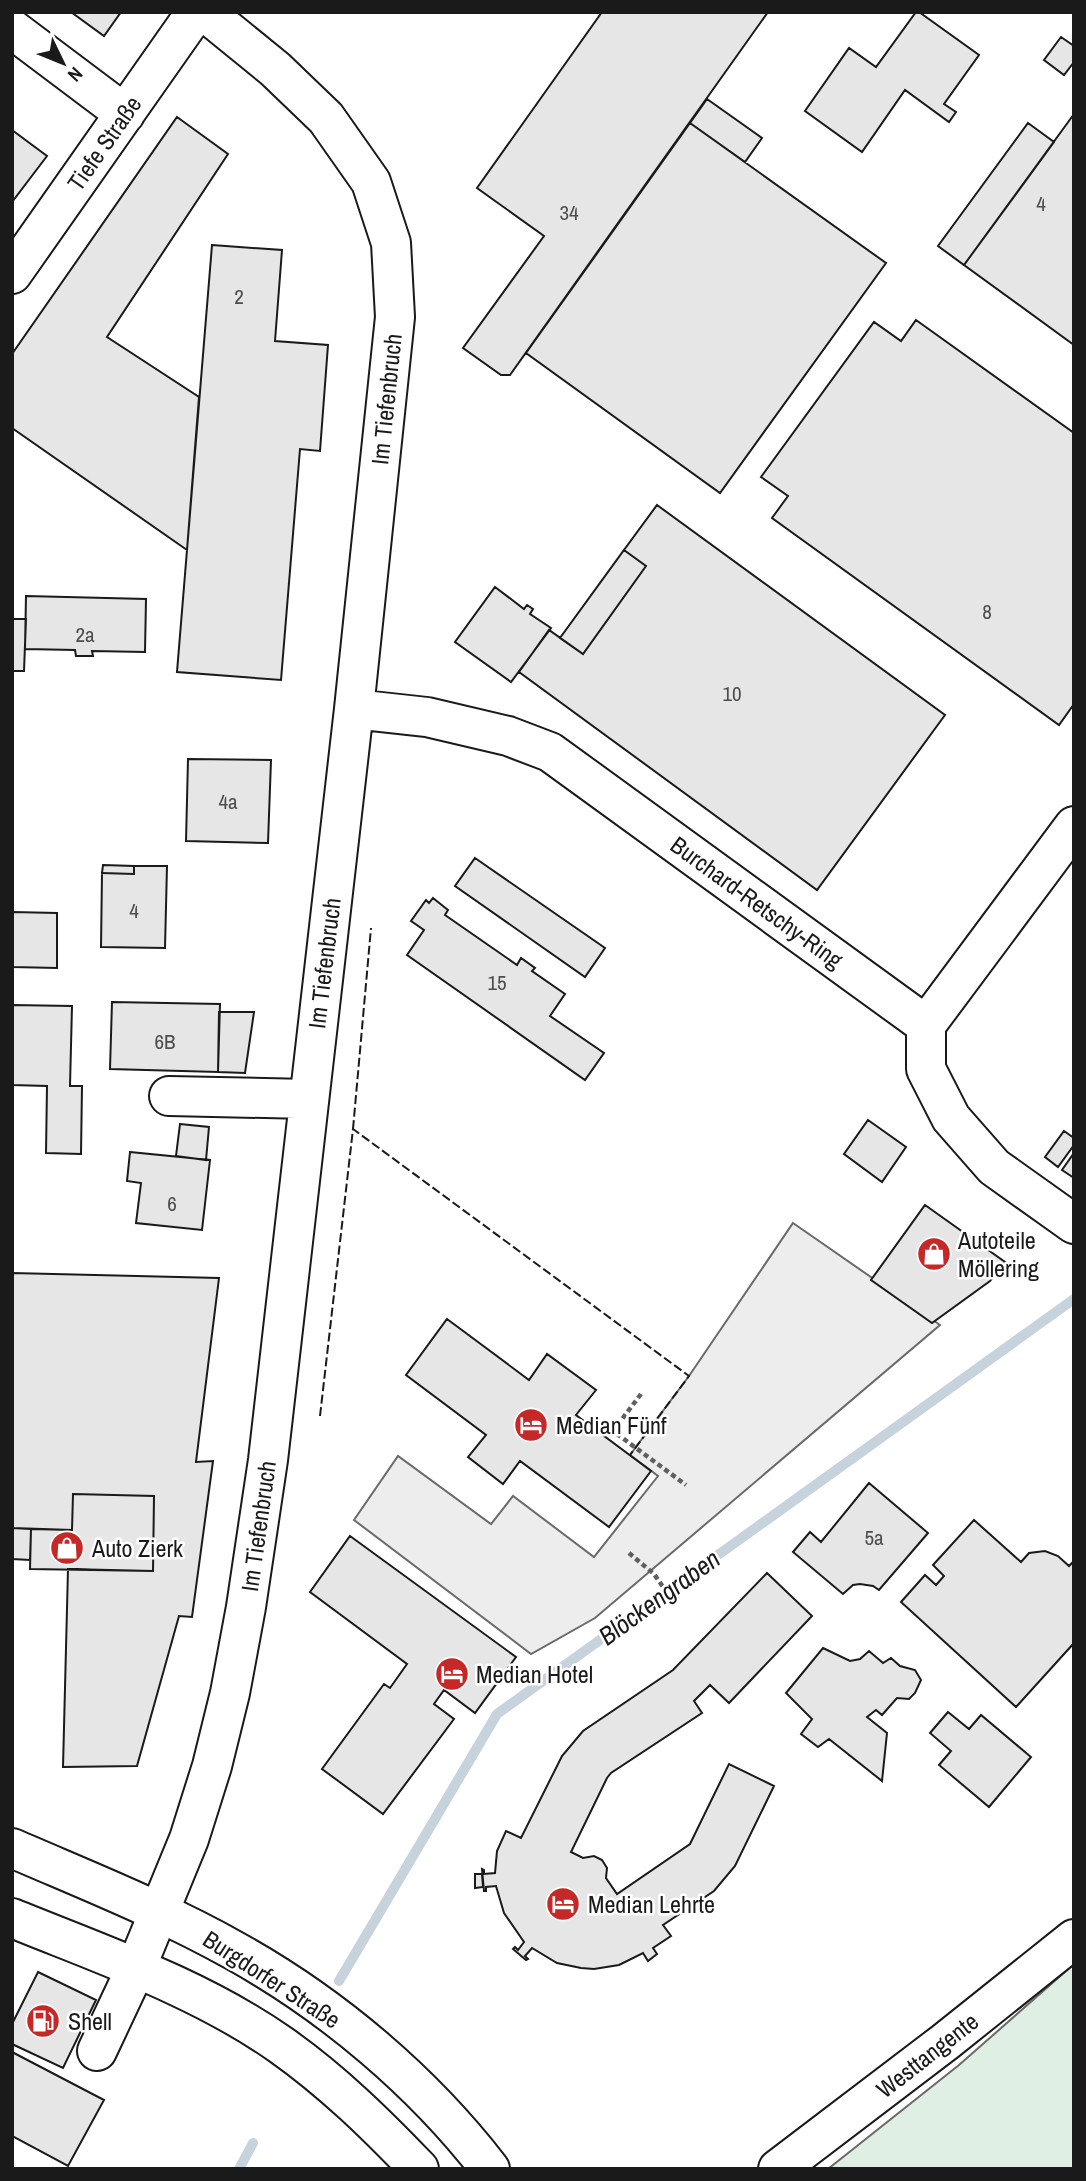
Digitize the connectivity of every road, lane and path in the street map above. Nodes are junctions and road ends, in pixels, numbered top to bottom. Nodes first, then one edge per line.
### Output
1 (196, 12) edge
2 (205, 12) edge
3 (12, 29) edge
4 (125, 114) junction
5 (12, 274) edge
6 (354, 709) junction
7 (1074, 826) edge
8 (926, 1025) junction
9 (169, 1096) dead end
10 (308, 1098) junction
11 (1074, 1224) edge
12 (641, 1394) dead end
13 (686, 1485) dead end
14 (629, 1553) dead end
15 (675, 1604) dead end
16 (12, 1848) edge
17 (159, 1912) junction
18 (12, 1918) edge
19 (1074, 1939) edge
20 (136, 1968) junction
21 (97, 2051) dead end
22 (485, 2160) edge
23 (419, 2169) edge
24 (778, 2169) edge

1 - 4 street, Tiefe Straße
2 - 6 street, Im Tiefenbruch
3 - 4 street
4 - 5 street, Tiefe Straße
6 - 8 street, Burchard-Retschy-Ring
6 - 10 street, Im Tiefenbruch
7 - 8 street
8 - 11 street
9 - 10 street
10 - 17 street, Im Tiefenbruch
12 - 13 path
14 - 15 path
16 - 17 street, Burgdorfer Straße
17 - 20 street, Im Tiefenbruch
17 - 22 street, Burgdorfer Straße
18 - 20 street, Burgdorfer Straße
19 - 24 street, Westtangente
20 - 21 street, Im Tiefenbruch
20 - 23 street, Burgdorfer Straße

